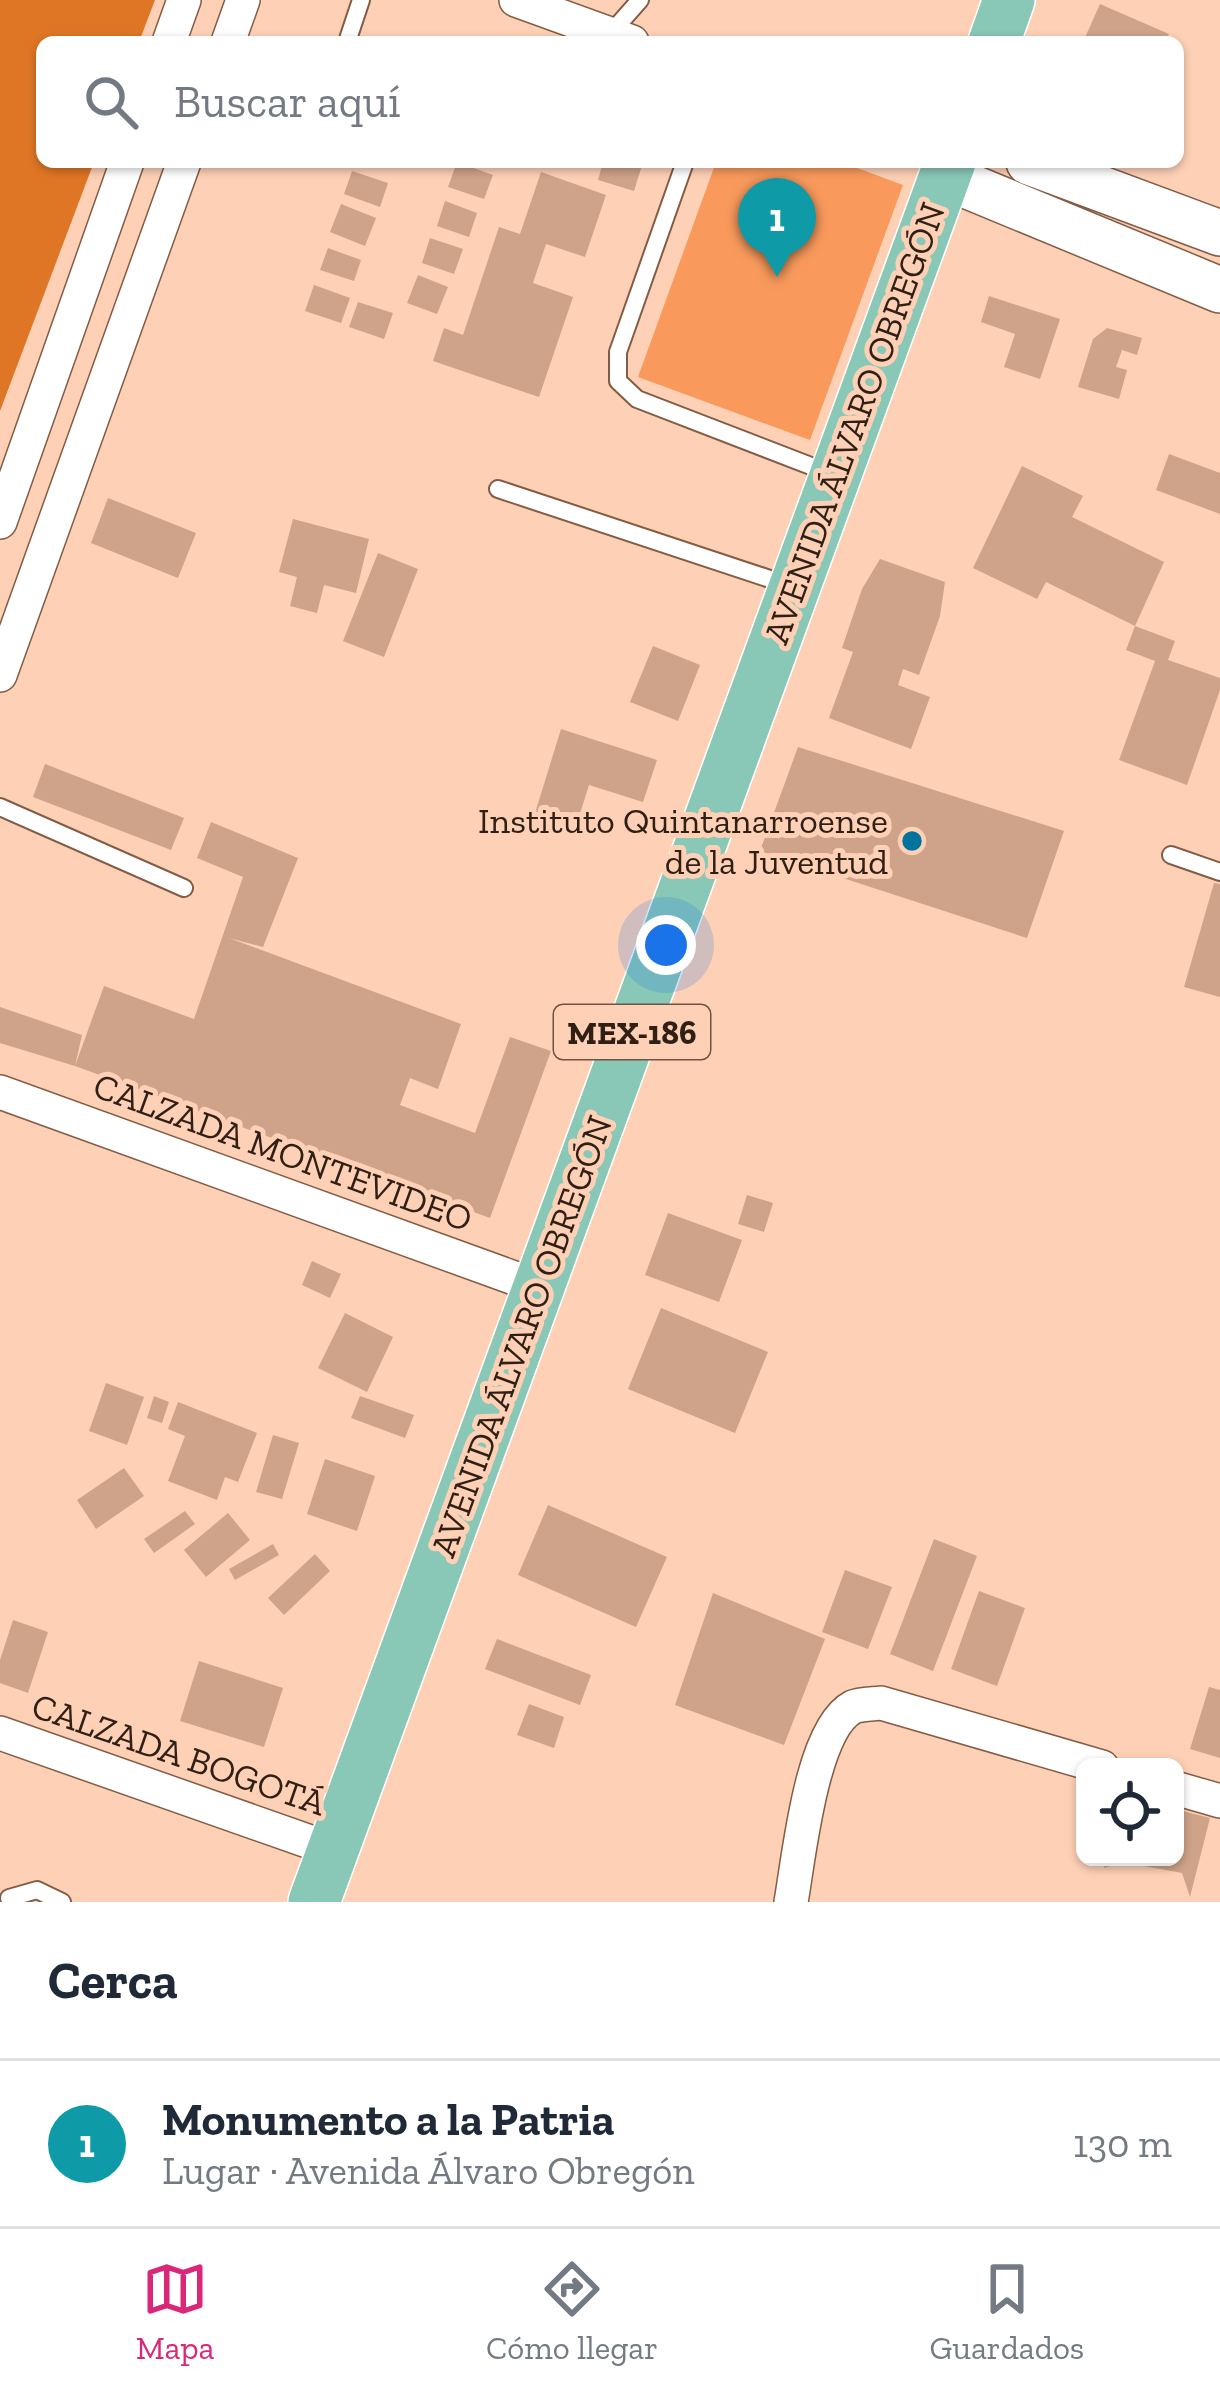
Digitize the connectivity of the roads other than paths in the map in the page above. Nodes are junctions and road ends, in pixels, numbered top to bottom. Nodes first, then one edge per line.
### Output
1 (184, 0) edge
2 (243, 0) edge
3 (361, 0) edge
4 (518, 0) edge
5 (640, 0) edge
6 (1009, 0) edge
7 (171, 36) edge
8 (230, 36) edge
9 (349, 36) edge
10 (616, 36) edge
11 (622, 36) edge
12 (996, 36) edge
13 (125, 168) edge
14 (182, 168) edge
15 (683, 168) edge
16 (940, 168) edge
17 (942, 168) edge
18 (1045, 168) edge
19 (1220, 232) edge
20 (1220, 290) edge
21 (836, 475) junction
22 (498, 489) dead end
23 (0, 522) edge
24 (794, 587) junction
25 (0, 675) edge
26 (0, 807) edge
27 (1171, 855) dead end
28 (1220, 872) edge
29 (184, 888) dead end
30 (0, 1092) edge
31 (539, 1287) junction
32 (0, 1732) edge
33 (1076, 1759) edge
34 (1184, 1791) edge
35 (1220, 1801) edge
36 (333, 1850) junction
37 (9, 1898) dead end
38 (62, 1902) edge
39 (314, 1902) edge
40 (791, 1902) edge

1 - 7 street
2 - 8 street
3 - 9 lane
4 - 10 street
5 - 11 lane
6 - 12 main road
13 - 23 street
14 - 25 street
15 - 21 lane
16 - 21 main road, AVENIDA ÁLVARO OBREGÓN / MEX-186
17 - 20 main road
18 - 19 main road
21 - 24 main road, AVENIDA ÁLVARO OBREGÓN / MEX-186
22 - 24 lane
24 - 31 main road, AVENIDA ÁLVARO OBREGÓN / MEX-186
26 - 29 lane
27 - 28 lane
30 - 31 street, CALZADA MONTEVIDEO
31 - 36 main road, AVENIDA ÁLVARO OBREGÓN / MEX-186
32 - 36 street, CALZADA BOGOTÁ
33 - 40 street
34 - 35 street
36 - 39 main road, AVENIDA ÁLVARO OBREGÓN / MEX-186
37 - 38 lane

